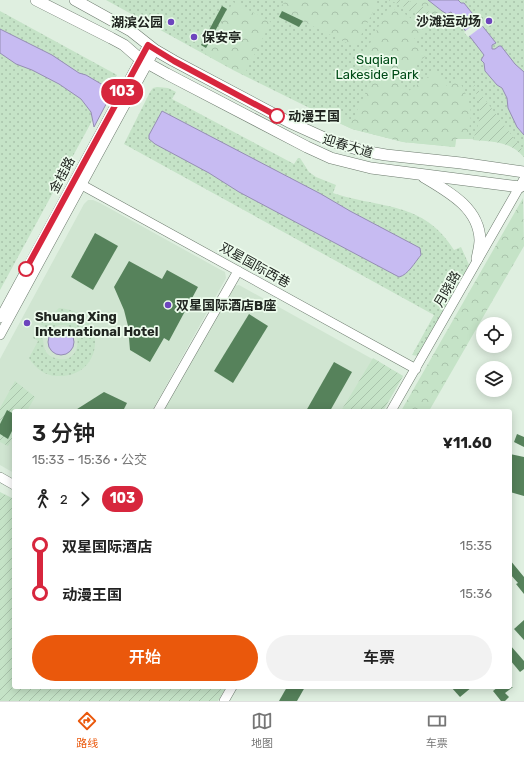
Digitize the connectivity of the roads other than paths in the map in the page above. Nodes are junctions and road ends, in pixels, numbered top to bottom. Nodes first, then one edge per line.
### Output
1 (36, 0) edge
2 (75, 0) edge
3 (152, 48) junction
4 (144, 61) junction
5 (524, 172) edge
6 (420, 175) junction
7 (522, 183) edge
8 (82, 184) junction
9 (478, 259) junction
10 (238, 270) junction
11 (0, 318) edge
12 (0, 335) edge
13 (416, 369) junction
14 (159, 409) edge
15 (393, 409) edge
16 (0, 477) edge
17 (12, 484) edge
18 (231, 689) edge
19 (224, 701) edge

1 - 4 main road, 迎春大道
2 - 3 main road, 迎春大道
3 - 4 street, 金桂路
3 - 5 main road, 迎春大道
4 - 6 main road, 迎春大道
4 - 8 street, 金桂路
4 - 11 street, 金桂路
6 - 7 main road, 迎春大道
6 - 9 main road
7 - 9 street, 月晓路
8 - 10 street, 双星国际西巷
8 - 12 street, 金桂路
9 - 13 street, 月晓路
10 - 13 street, 双星国际西巷
10 - 14 street
13 - 15 street, 月晓路
16 - 17 street
18 - 19 street

